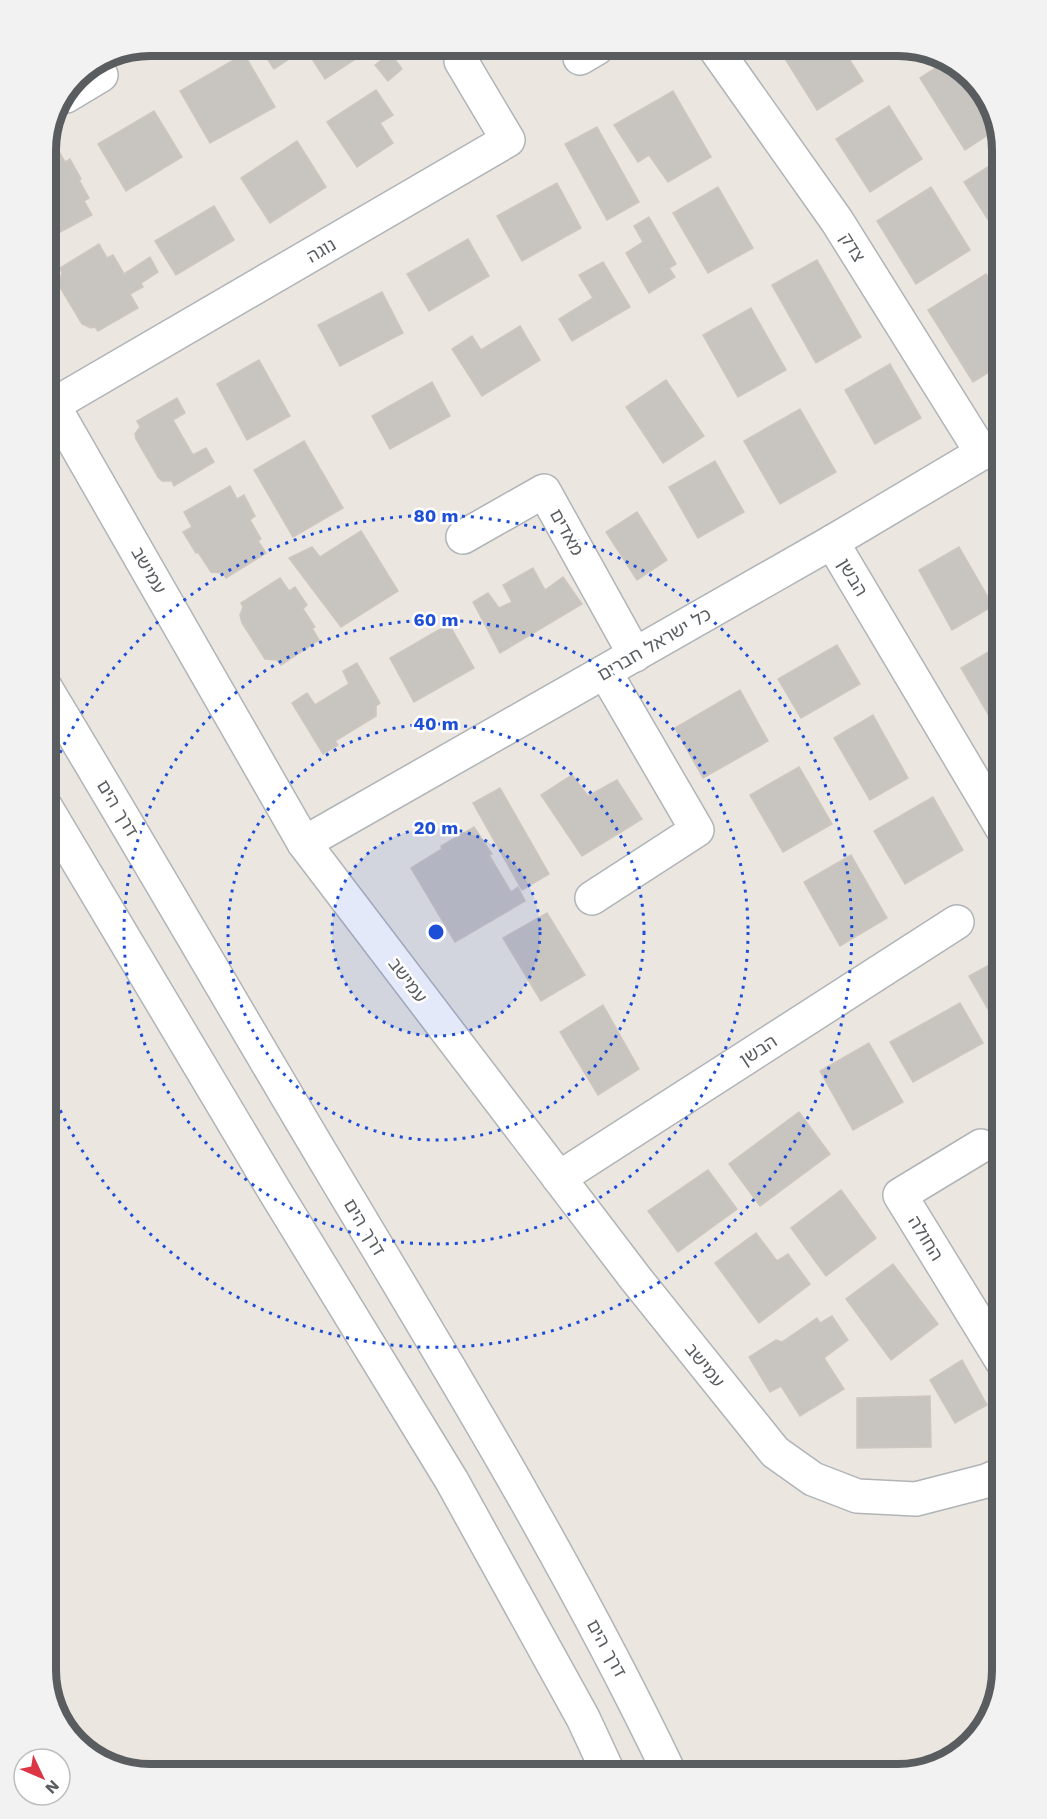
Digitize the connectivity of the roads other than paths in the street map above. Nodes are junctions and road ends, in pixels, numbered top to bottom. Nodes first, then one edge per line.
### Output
1 (720, 56) edge
2 (461, 61) dead end
3 (98, 71) edge
4 (78, 89) edge
5 (56, 394) edge
6 (56, 410) edge
7 (992, 447) edge
8 (463, 537) dead end
9 (832, 542) junction
10 (635, 655) junction
11 (605, 672) junction
12 (56, 705) edge
13 (992, 811) edge
14 (56, 824) edge
15 (304, 843) junction
16 (592, 898) dead end
17 (957, 922) dead end
18 (981, 1146) dead end
19 (559, 1178) junction
20 (992, 1345) edge
21 (992, 1478) edge
22 (604, 1764) edge
23 (665, 1764) edge

1 - 7 street, צדק
2 - 5 street, נוגה
3 - 4 street
6 - 15 street, עמישב
7 - 9 street, כל ישראל חברים
8 - 10 street, מאדים
9 - 10 street, כל ישראל חברים
9 - 13 street, הבשן
10 - 11 street, כל ישראל חברים
11 - 15 street, כל ישראל חברים
11 - 16 street
12 - 23 street, דרך הים
14 - 22 street
15 - 19 street, עמישב
17 - 19 street, הבשן
18 - 20 street, החולה
19 - 21 street, עמישב

